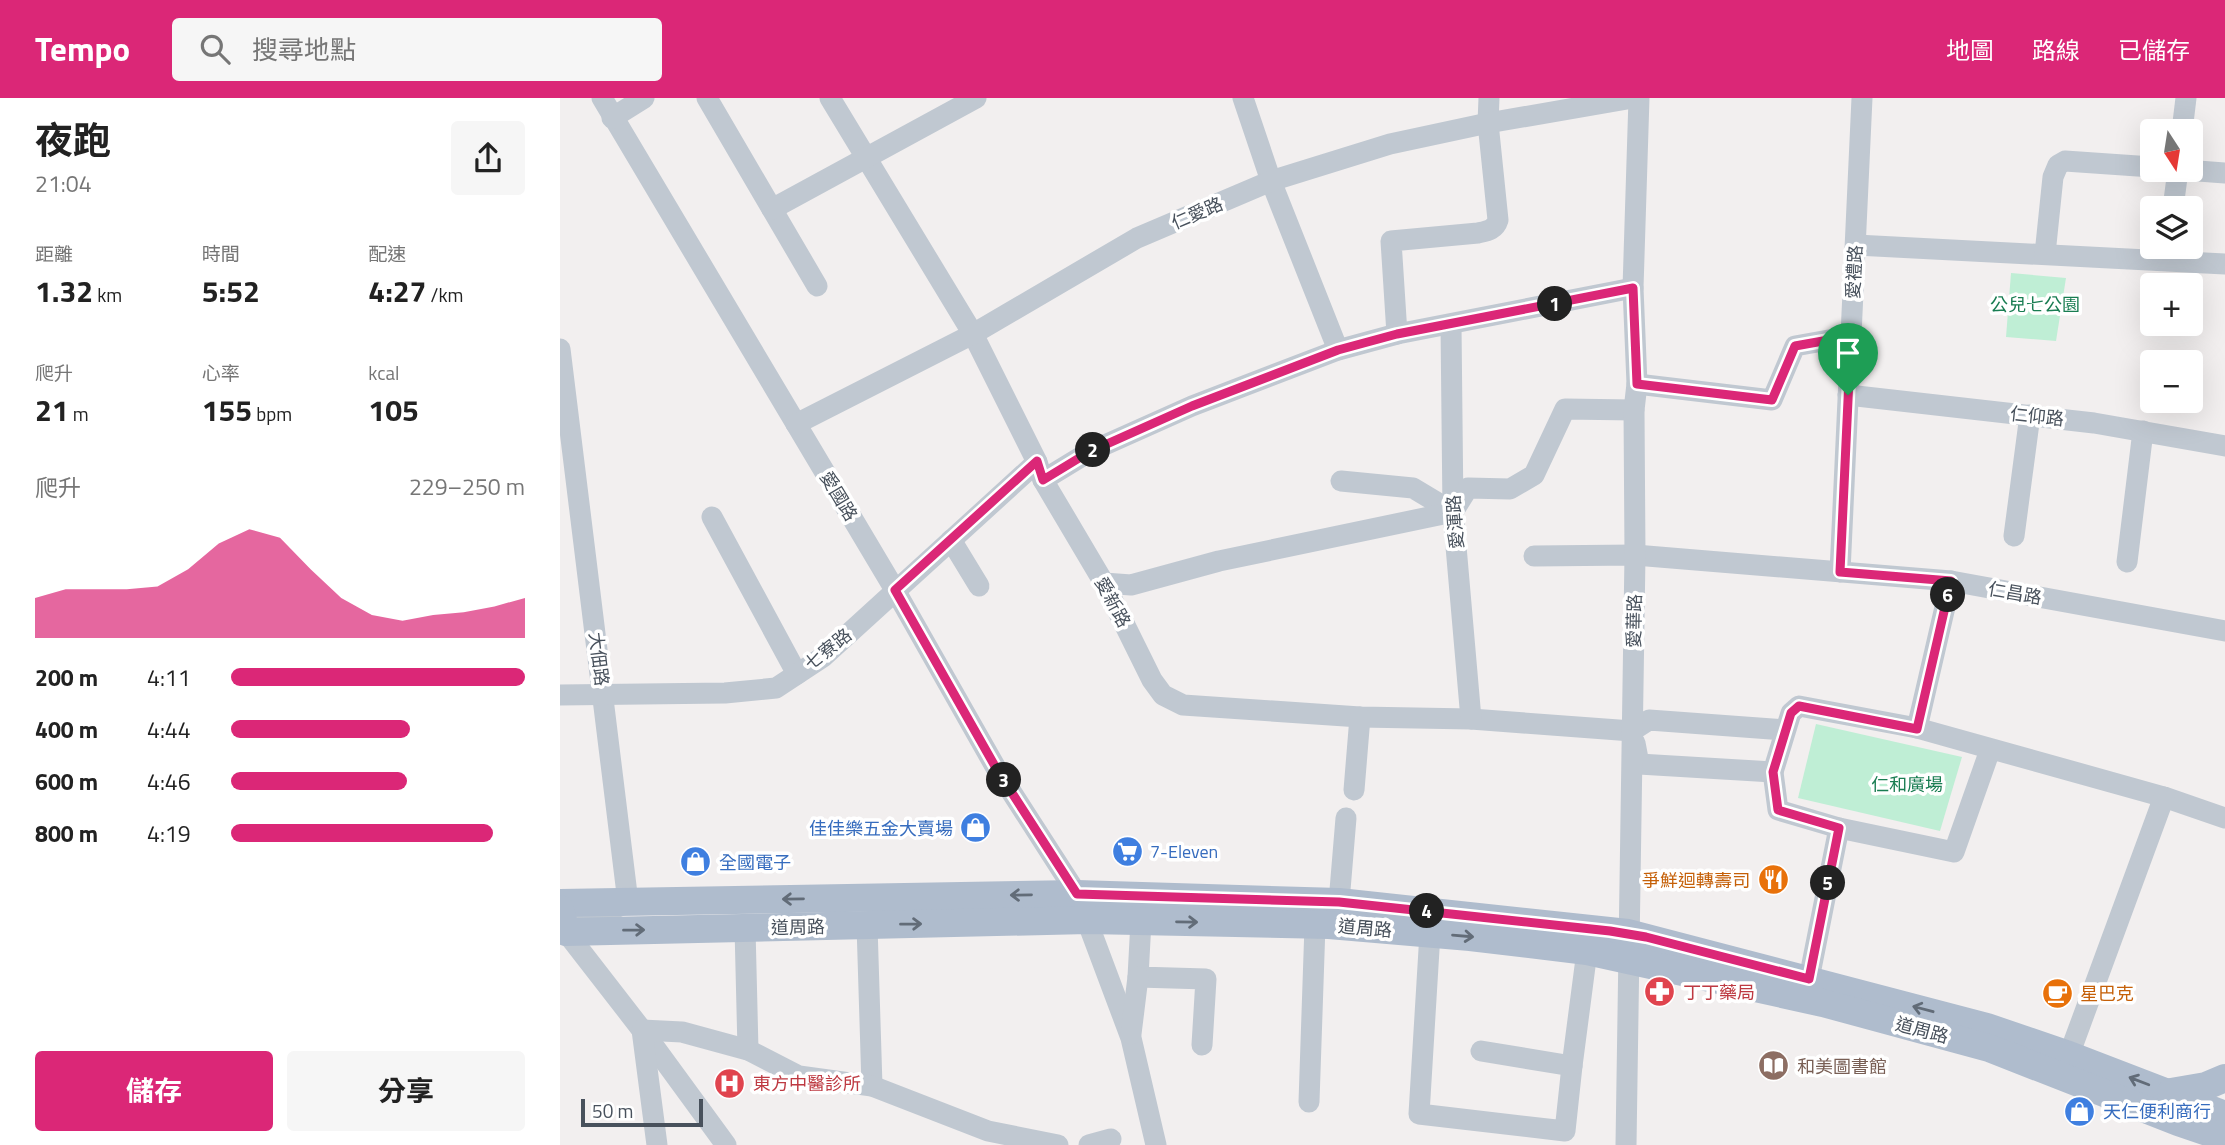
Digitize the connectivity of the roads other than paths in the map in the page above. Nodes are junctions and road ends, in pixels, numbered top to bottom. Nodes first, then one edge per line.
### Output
1 (602, 98) edge
2 (644, 98) edge
3 (707, 98) edge
4 (830, 98) edge
5 (976, 98) edge
6 (1243, 98) edge
7 (1489, 98) edge
8 (1633, 98) edge
9 (1639, 98) edge
10 (1862, 98) edge
11 (2186, 98) edge
12 (612, 118) junction
13 (2183, 119) edge
14 (1488, 122) junction
15 (867, 156) junction
16 (2140, 166) edge
17 (2203, 171) edge
18 (2225, 173) edge
19 (1271, 181) junction
20 (772, 209) junction
21 (1856, 245) junction
22 (2045, 254) junction
23 (2140, 254) edge
24 (2196, 259) edge
25 (2225, 264) edge
26 (817, 286) dead end
27 (1633, 288) junction
28 (1451, 325) junction
29 (973, 334) junction
30 (1397, 334) junction
31 (1851, 336) junction
32 (560, 349) edge
33 (1338, 350) junction
34 (1637, 384) junction
35 (1848, 395) junction
36 (1634, 410) junction
37 (2030, 415) junction
38 (796, 424) junction
39 (2143, 431) junction
40 (2225, 446) edge
41 (1040, 470) junction
42 (1341, 481) dead end
43 (1453, 512) junction
44 (712, 517) dead end
45 (2014, 536) dead end
46 (951, 540) junction
47 (1635, 555) junction
48 (1534, 556) dead end
49 (2127, 562) dead end
50 (1840, 572) junction
51 (1951, 581) junction
52 (1104, 583) junction
53 (979, 586) dead end
54 (895, 590) junction
55 (2225, 631) edge
56 (797, 674) junction
57 (604, 694) junction
58 (560, 695) edge
59 (1360, 717) junction
60 (1471, 719) junction
61 (1917, 729) junction
62 (1785, 730) junction
63 (1632, 731) junction
64 (1990, 750) junction
65 (1773, 772) junction
66 (1354, 790) dead end
67 (2164, 797) junction
68 (1346, 818) dead end
69 (2225, 818) edge
70 (1839, 828) junction
71 (1077, 894) junction
72 (628, 902) junction
73 (1339, 902) junction
74 (560, 903) edge
75 (1088, 920) junction
76 (1141, 921) junction
77 (562, 924) edge
78 (867, 925) junction
79 (1315, 925) junction
80 (745, 928) junction
81 (1430, 933) junction
82 (1629, 946) junction
83 (1587, 951) junction
84 (1138, 977) junction
85 (1809, 979) junction
86 (642, 1030) junction
87 (1131, 1038) junction
88 (1202, 1045) dead end
89 (748, 1050) junction
90 (1481, 1051) dead end
91 (2069, 1055) junction
92 (1572, 1066) junction
93 (2225, 1078) edge
94 (872, 1086) junction
95 (2169, 1093) junction
96 (1309, 1102) dead end
97 (2225, 1115) edge
98 (2178, 1122) junction
99 (2225, 1138) edge
100 (1111, 1139) dead end
101 (657, 1145) edge
102 (726, 1145) edge
103 (1058, 1145) edge
104 (1089, 1145) edge
105 (1156, 1145) edge
106 (1626, 1145) edge
107 (2201, 1145) edge

1 - 12 street, 愛國路
2 - 12 street
3 - 20 street
4 - 15 street, 愛新路
5 - 15 street
6 - 19 street
7 - 14 street
8 - 14 street, 仁愛路
9 - 27 street, 愛華路
10 - 21 street, 愛禮路
11 - 13 street
12 - 38 street, 愛國路
14 - 19 street, 仁愛路
14 - 30 street
15 - 20 street
15 - 29 street, 愛新路
16 - 22 street
17 - 18 street
19 - 29 street, 仁愛路
19 - 33 street
20 - 26 street
21 - 22 street
21 - 31 street, 愛禮路
22 - 23 street
24 - 25 street
27 - 28 street, 七寮路
27 - 34 street, 愛華路
28 - 30 street, 七寮路
28 - 43 street, 愛渾路
29 - 38 street, 仁愛路
29 - 41 street, 愛新路
30 - 33 street, 七寮路
31 - 34 street
31 - 35 street, 愛禮路
32 - 57 street, 大佃路
33 - 41 street, 七寮路
34 - 36 street, 愛華路
35 - 37 street, 仁仰路
35 - 50 street, 愛禮路
36 - 43 street
36 - 47 street, 愛華路
37 - 39 street, 仁仰路
37 - 45 street
38 - 54 street, 愛國路
39 - 40 street, 仁仰路
39 - 49 street
41 - 46 street, 七寮路
41 - 52 street, 愛新路
42 - 43 street
43 - 52 street
43 - 60 street, 愛渾路
44 - 56 street
46 - 53 street
46 - 54 street, 七寮路
47 - 48 street, 仁昌路
47 - 50 street, 仁昌路
47 - 63 street, 愛華路
50 - 51 street, 仁昌路
51 - 55 street, 仁昌路
51 - 61 street
52 - 59 street, 愛新路
54 - 56 street, 七寮路
54 - 71 street, 愛國路
56 - 57 street, 七寮路
57 - 58 street, 七寮路
57 - 72 street, 大佃路
59 - 60 street, 愛新路
59 - 66 street
60 - 63 street, 愛新路
61 - 62 street
61 - 64 street
62 - 63 street
62 - 65 street
63 - 65 street
63 - 82 street, 愛華路
64 - 67 street
64 - 70 street
65 - 70 street
67 - 69 street
67 - 91 street
68 - 73 street
70 - 85 street
71 -> 72 main road, 道周路
71 - 73 main road, 道周路
71 - 75 street, 愛國路
72 - 74 main road, 道周路
72 - 77 street
73 - 82 main road, 道周路
75 - 76 main road, 道周路
78 -> 75 main road, 道周路
75 - 87 street, 愛國路
76 -> 79 main road, 道周路
76 - 84 street
77 -> 80 main road, 道周路
77 - 86 street
78 - 80 main road, 道周路
78 - 94 street
79 - 81 main road, 道周路
79 - 96 street
80 - 89 street
81 -> 83 main road, 道周路
81 - 92 street
82 - 83 main road, 道周路
82 - 85 main road, 道周路
82 - 98 main road, 道周路
82 - 106 street, 愛華路
83 - 92 street
84 - 87 street
84 - 88 street
91 -> 85 main road, 道周路
86 - 89 street
86 - 101 street
86 - 102 street
87 - 105 street
89 - 94 street
90 - 92 street
95 -> 91 main road, 道周路
93 - 95 main road
94 - 103 street
95 - 97 main road, 道周路
98 - 99 main road, 道周路
98 - 107 main road
100 - 104 street

